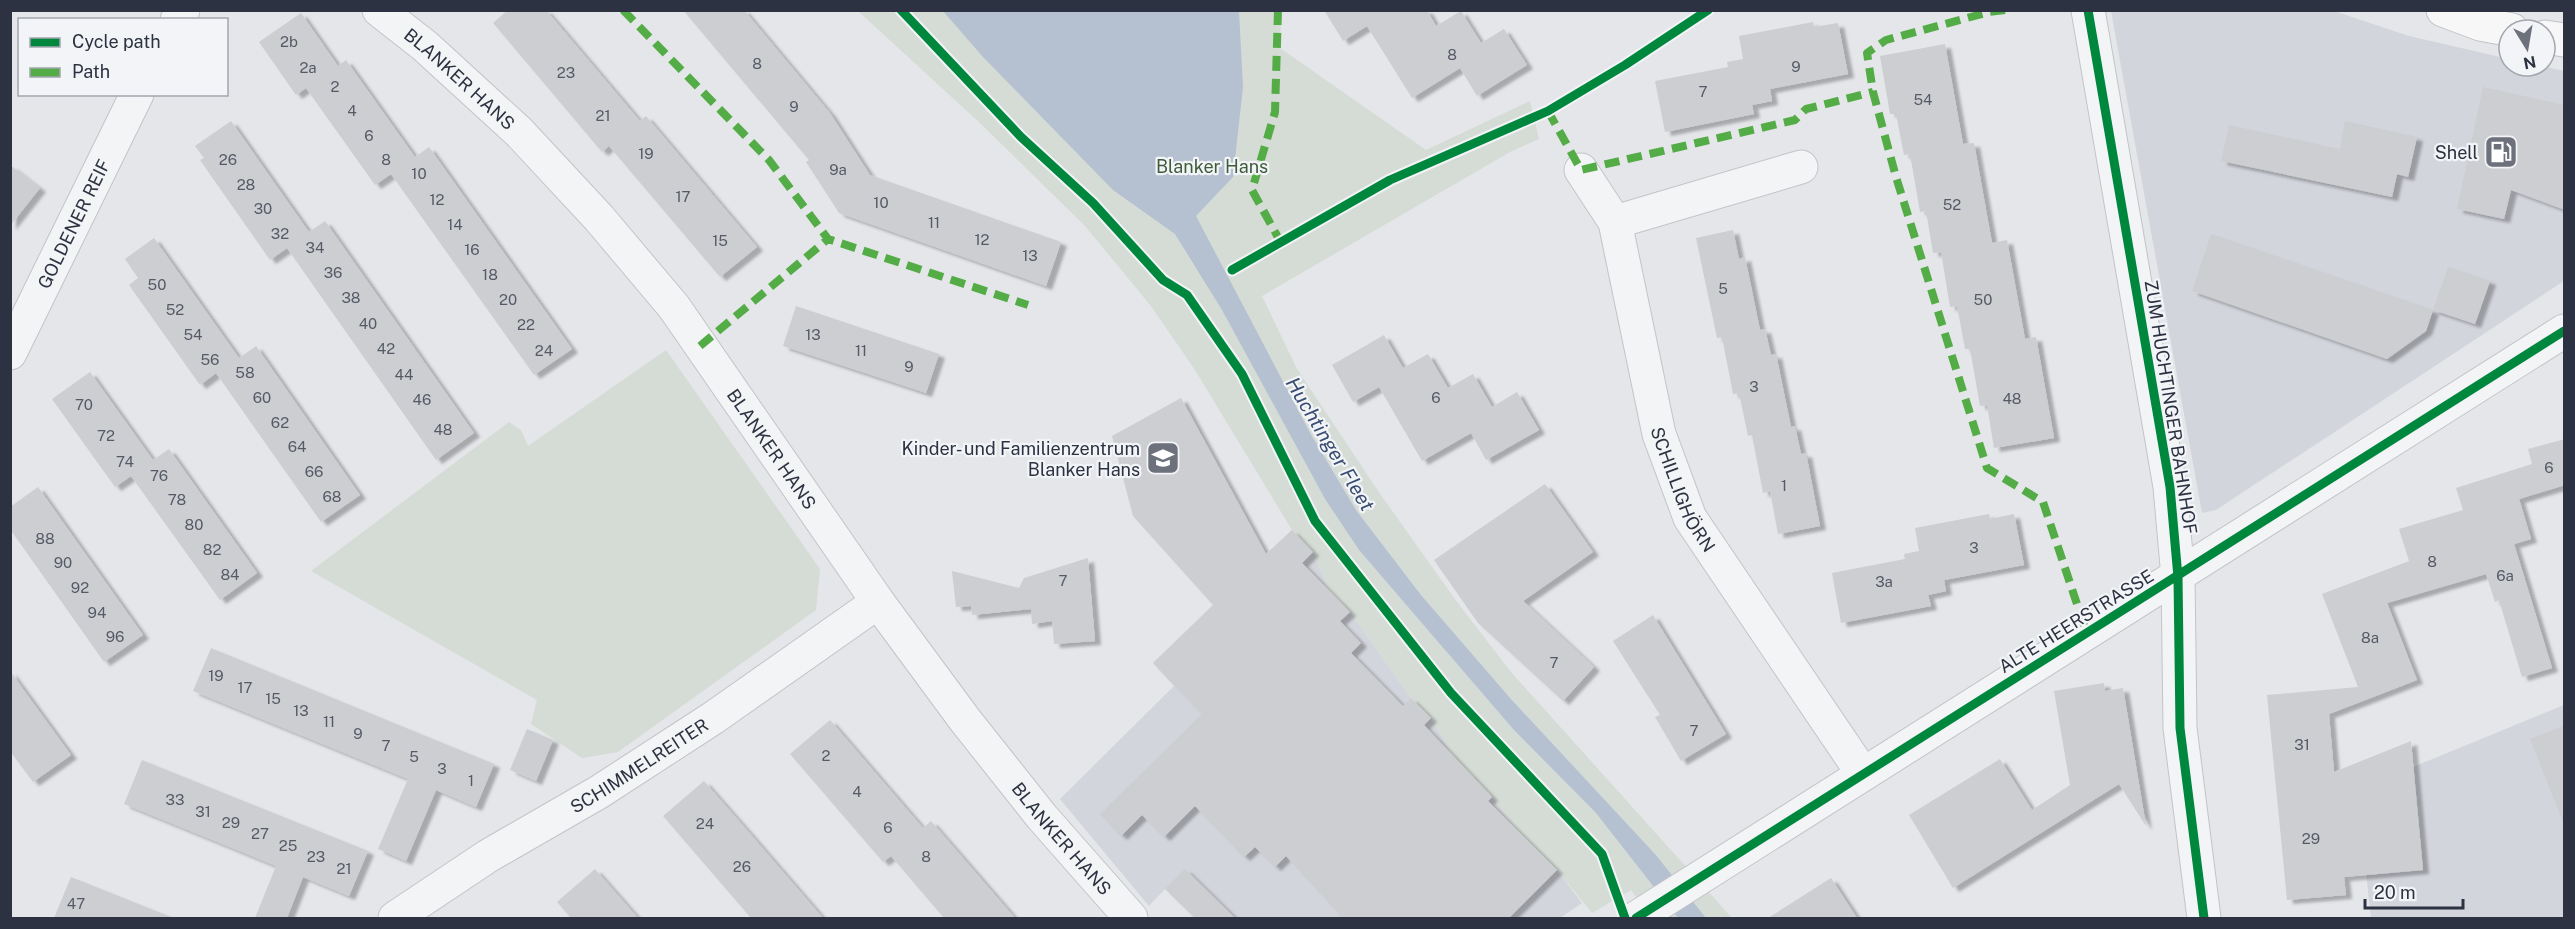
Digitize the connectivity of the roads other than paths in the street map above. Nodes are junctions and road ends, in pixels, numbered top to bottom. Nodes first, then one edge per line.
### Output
1 (379, 10) edge
2 (2088, 10) edge
3 (2442, 10) edge
4 (2497, 27) edge
5 (136, 96) edge
6 (1801, 167) dead end
7 (1581, 171) dead end
8 (1615, 222) junction
9 (2565, 331) edge
10 (10, 353) edge
11 (2178, 577) junction
12 (878, 602) junction
13 (1863, 774) junction
14 (1660, 903) edge
15 (395, 918) edge
16 (1131, 918) edge
17 (2204, 918) edge

1 - 12 street, BLANKER HANS
2 - 11 street, ZUM HUCHTINGER BAHNHOF
3 - 4 main road
5 - 10 street, GOLDENER REIF
6 - 8 street
7 - 8 street, SCHILLIGHÖRN
8 - 13 street, SCHILLIGHÖRN
9 - 11 street, ALTE HEERSTRASSE
11 - 13 street, ALTE HEERSTRASSE
11 - 17 street, ZUM HUCHTINGER BAHNHOF
12 - 15 street, SCHIMMELREITER
12 - 16 street, BLANKER HANS
13 - 14 street, ALTE HEERSTRASSE

